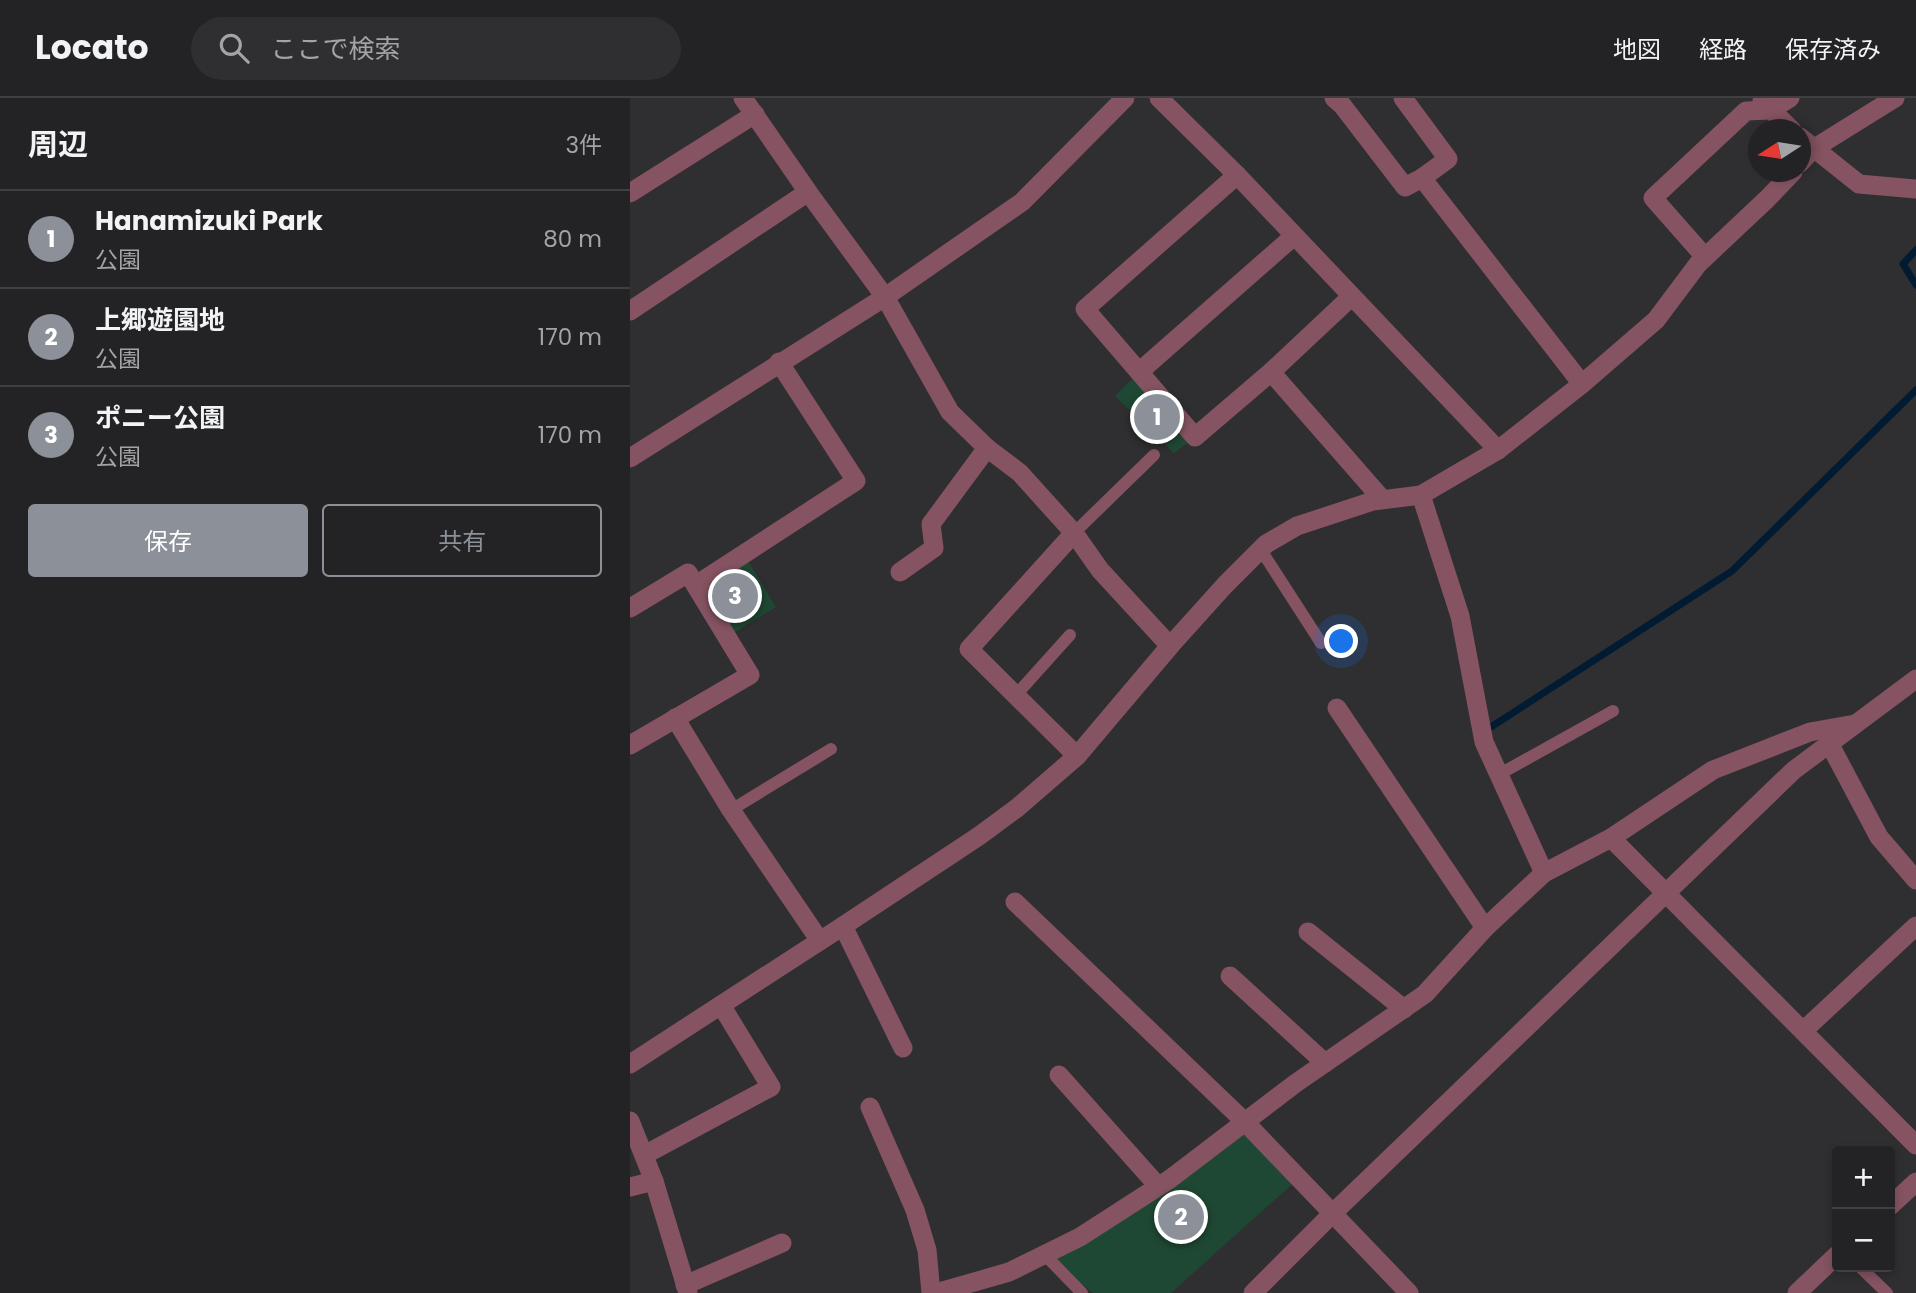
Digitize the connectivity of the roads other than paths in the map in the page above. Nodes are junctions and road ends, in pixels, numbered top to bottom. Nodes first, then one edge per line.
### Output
1 (743, 98) edge
2 (1125, 98) edge
3 (1159, 98) edge
4 (1334, 98) edge
5 (1403, 98) edge
6 (1790, 98) edge
7 (1895, 98) edge
8 (1765, 104) edge
9 (755, 114) junction
10 (1781, 119) edge
11 (1811, 147) edge
12 (1811, 154) edge
13 (1237, 175) junction
14 (1422, 178) junction
15 (1783, 182) edge
16 (1916, 189) edge
17 (808, 192) junction
18 (630, 193) edge
19 (1294, 236) junction
20 (1705, 257) junction
21 (885, 297) junction
22 (1351, 297) junction
23 (630, 311) edge
24 (779, 362) junction
25 (1139, 372) junction
26 (1271, 372) junction
27 (1582, 384) junction
28 (987, 448) junction
29 (1497, 450) junction
30 (1154, 455) dead end
31 (630, 458) edge
32 (1421, 495) junction
33 (1381, 499) junction
34 (1074, 533) junction
35 (1261, 550) junction
36 (900, 572) dead end
37 (696, 585) junction
38 (630, 608) edge
39 (1070, 635) dead end
40 (1321, 643) dead end
41 (1170, 646) junction
42 (1916, 679) edge
43 (1016, 695) junction
44 (1337, 708) dead end
45 (1613, 711) dead end
46 (675, 718) junction
47 (1854, 724) junction
48 (1829, 743) junction
49 (630, 745) edge
50 (831, 748) dead end
51 (1077, 756) junction
52 (1498, 775) junction
53 (731, 810) junction
54 (1611, 838) junction
55 (1544, 873) junction
56 (1916, 880) edge
57 (1666, 893) junction
58 (1015, 902) dead end
59 (843, 926) junction
60 (1916, 926) edge
61 (1485, 928) junction
62 (1308, 932) dead end
63 (820, 941) junction
64 (1230, 976) dead end
65 (721, 1005) junction
66 (1404, 1009) junction
67 (1803, 1031) junction
68 (903, 1048) dead end
69 (1325, 1063) junction
70 (630, 1064) edge
71 (1059, 1075) dead end
72 (870, 1107) dead end
73 (630, 1121) edge
74 (1244, 1121) junction
75 (1916, 1145) edge
76 (644, 1155) junction
77 (653, 1181) junction
78 (1916, 1182) edge
79 (1158, 1186) junction
80 (630, 1187) edge
81 (1895, 1201) edge
82 (1332, 1214) junction
83 (782, 1243) dead end
84 (1044, 1254) junction
85 (1832, 1260) edge
86 (1865, 1272) edge
87 (687, 1289) edge
88 (934, 1293) edge
89 (1082, 1293) edge
90 (1253, 1293) edge
91 (1409, 1293) edge
92 (1797, 1293) edge
93 (1886, 1293) edge

1 - 9 street
2 - 21 street
3 - 13 street
4 - 14 street
5 - 14 street
6 - 8 street
7 - 11 street
8 - 10 street
8 - 20 street
9 - 17 street
9 - 18 street
12 - 16 street
13 - 19 street
13 - 25 street
14 - 27 street
15 - 20 street
17 - 21 street
17 - 23 street
19 - 22 street
19 - 25 street
20 - 27 street
21 - 24 street
21 - 28 street
22 - 26 street
22 - 29 street
24 - 31 street
24 - 37 street
25 - 26 street
26 - 33 street
27 - 29 street
28 - 34 street
28 - 36 street
29 - 32 street
30 - 34 lane
32 - 33 street
32 - 52 street
33 - 35 street
34 - 41 street
34 - 43 street
35 - 40 lane
35 - 41 street
37 - 38 street
37 - 46 street
39 - 43 lane
41 - 51 street
42 - 47 street
43 - 51 street
44 - 61 street
45 - 52 lane
46 - 49 street
46 - 53 street
47 - 48 street
47 - 54 street
48 - 56 street
48 - 57 street
50 - 53 lane
51 - 59 street
52 - 55 street
53 - 63 street
54 - 55 street
54 - 57 street
55 - 61 street
57 - 67 street
57 - 82 street
58 - 74 street
59 - 63 street
59 - 68 street
60 - 67 street
61 - 66 street
62 - 66 street
63 - 65 street
64 - 69 street
65 - 70 street
65 - 76 street
66 - 69 street
67 - 75 street
69 - 74 street
71 - 79 street
72 - 88 street
73 - 76 street
74 - 79 street
74 - 82 street
76 - 77 street
77 - 80 street
77 - 87 street
78 - 81 street
79 - 84 street
82 - 90 street
82 - 91 street
83 - 87 street
84 - 88 street
84 - 89 lane
85 - 92 street
86 - 93 lane

